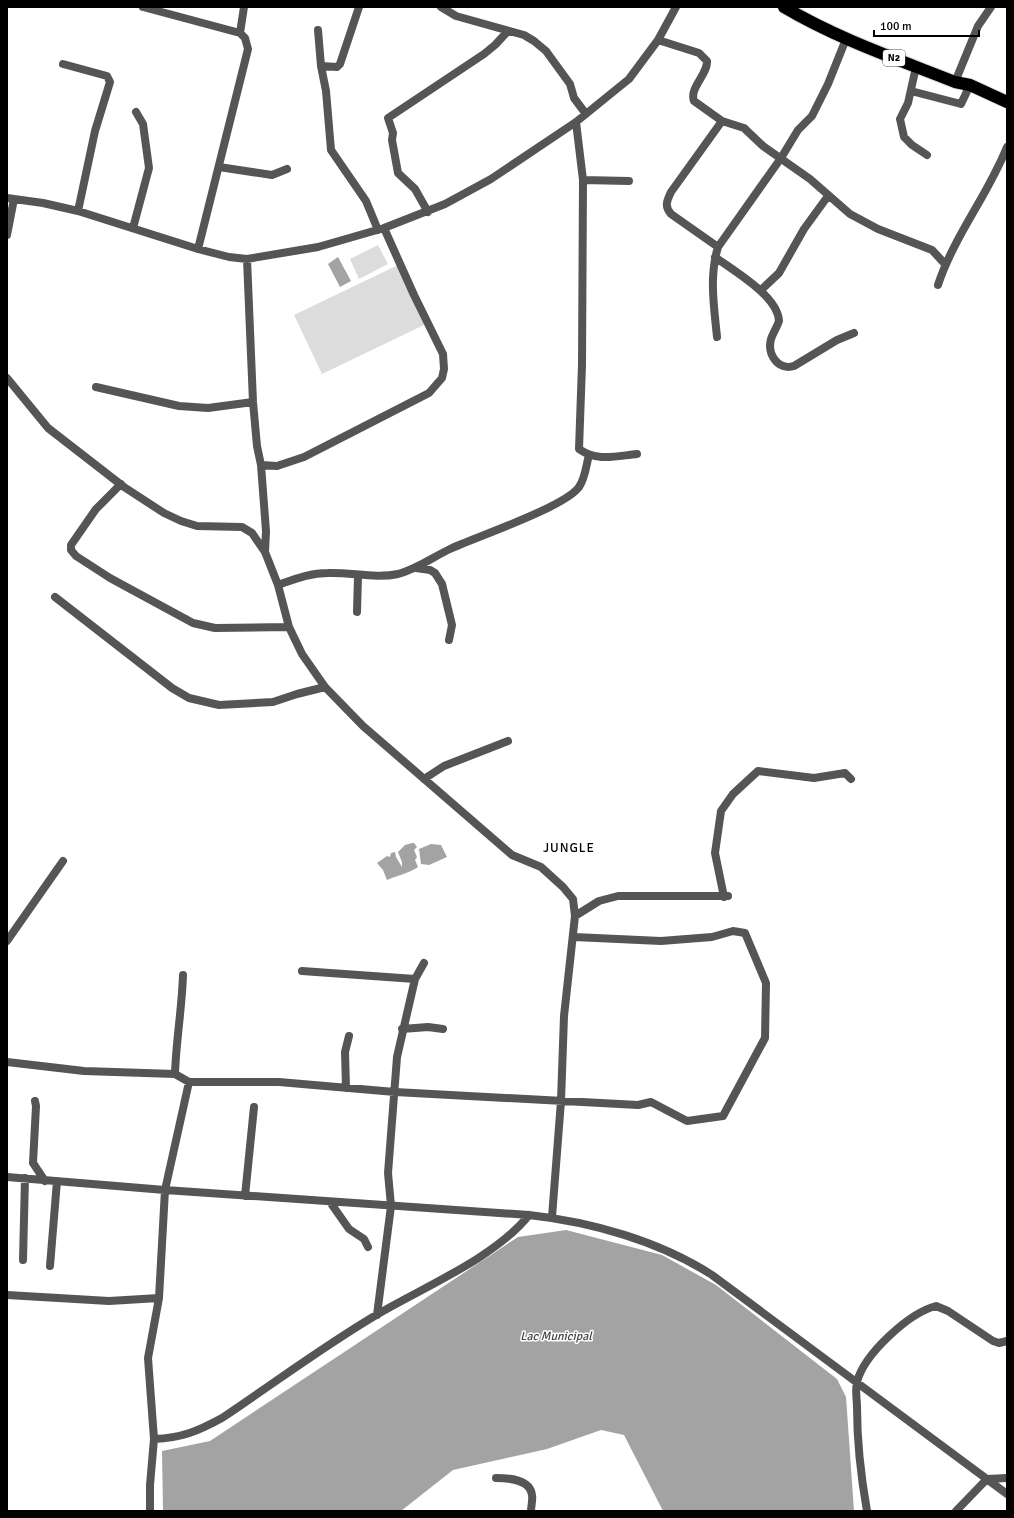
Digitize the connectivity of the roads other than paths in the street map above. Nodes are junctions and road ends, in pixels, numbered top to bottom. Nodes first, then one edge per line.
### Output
1 (143, 7) edge
2 (244, 7) edge
3 (359, 7) edge
4 (441, 7) edge
5 (676, 7) edge
6 (784, 7) edge
7 (991, 7) edge
8 (318, 30) dead end
9 (508, 31) junction
10 (240, 33) junction
11 (846, 39) junction
12 (658, 40) junction
13 (63, 64) dead end
14 (321, 66) junction
15 (916, 67) junction
16 (955, 82) junction
17 (970, 85) junction
18 (911, 91) junction
19 (1007, 102) edge
20 (136, 112) dead end
21 (586, 114) junction
22 (722, 121) junction
23 (576, 122) junction
24 (1007, 147) edge
25 (927, 155) dead end
26 (782, 158) junction
27 (219, 167) junction
28 (287, 169) dead end
29 (583, 180) junction
30 (629, 181) dead end
31 (828, 196) junction
32 (11, 198) edge
33 (78, 211) junction
34 (428, 212) junction
35 (133, 228) junction
36 (381, 229) junction
37 (7, 236) edge
38 (718, 247) junction
39 (198, 249) junction
40 (715, 258) junction
41 (247, 259) junction
42 (945, 264) junction
43 (938, 285) dead end
44 (761, 290) junction
45 (854, 333) dead end
46 (717, 337) dead end
47 (7, 378) edge
48 (96, 387) dead end
49 (253, 402) junction
50 (637, 454) dead end
51 (589, 455) junction
52 (261, 465) junction
53 (121, 484) junction
54 (265, 552) junction
55 (415, 568) junction
56 (358, 576) junction
57 (278, 585) junction
58 (55, 597) dead end
59 (357, 612) dead end
60 (289, 627) junction
61 (449, 640) dead end
62 (326, 687) junction
63 (508, 741) dead end
64 (424, 779) junction
65 (851, 779) dead end
66 (63, 861) dead end
67 (575, 916) junction
68 (574, 936) junction
69 (7, 941) edge
70 (424, 963) dead end
71 (302, 971) dead end
72 (183, 975) dead end
73 (415, 979) junction
74 (443, 1029) dead end
75 (402, 1030) junction
76 (349, 1036) dead end
77 (7, 1062) edge
78 (175, 1074) junction
79 (189, 1082) junction
80 (346, 1088) junction
81 (395, 1092) junction
82 (561, 1100) junction
83 (34, 1101) dead end
84 (254, 1107) dead end
85 (7, 1177) edge
86 (25, 1178) junction
87 (45, 1181) junction
88 (57, 1181) junction
89 (164, 1190) junction
90 (245, 1196) junction
91 (330, 1202) junction
92 (391, 1206) junction
93 (529, 1215) junction
94 (552, 1218) junction
95 (368, 1248) dead end
96 (23, 1260) dead end
97 (50, 1266) dead end
98 (7, 1295) edge
99 (159, 1298) junction
100 (377, 1315) junction
101 (1007, 1341) edge
102 (856, 1383) junction
103 (154, 1439) junction
104 (496, 1478) dead end
105 (1007, 1478) edge
106 (987, 1479) junction
107 (1007, 1494) edge
108 (150, 1511) edge
109 (531, 1511) edge
110 (867, 1511) edge
111 (956, 1511) edge

1 - 10 street
2 - 10 street
3 - 14 street
4 - 9 street
5 - 12 street
6 - 11 highway, N2
7 - 16 street
8 - 14 street
9 - 21 street
9 - 34 street
10 - 27 street
11 - 15 highway, N2
11 - 26 street
12 - 21 street
12 - 22 street
13 - 33 street
14 - 36 street
15 - 16 highway, N2
15 - 18 street
16 - 17 highway, N2
17 - 18 street
17 - 19 highway, N2
18 - 25 street
20 - 35 street
21 - 23 street
22 - 26 street
22 - 38 street
23 - 29 street
23 - 34 street
24 - 42 street
26 - 31 street
26 - 38 street
27 - 28 street
27 - 39 street
29 - 30 street
29 - 51 street
31 - 42 street
31 - 44 street
32 - 33 street
32 - 37 street
33 - 35 street
34 - 36 street
35 - 39 street
36 - 41 street
36 - 52 street
38 - 40 street
39 - 41 street
40 - 44 street
40 - 46 street
41 - 49 street
42 - 43 street
44 - 45 street
47 - 53 street
48 - 49 street
49 - 52 street
50 - 51 street
51 - 55 street
52 - 54 street
53 - 54 street
53 - 60 street
54 - 57 street
55 - 56 street
55 - 61 street
56 - 57 street
56 - 59 street
57 - 60 street
58 - 62 street
60 - 62 street
62 - 64 street
63 - 64 street
64 - 67 street
65 - 67 street
66 - 69 street
67 - 68 street
68 - 82 street
68 - 82 street
70 - 73 street
71 - 73 street
72 - 78 street
73 - 75 street
74 - 75 street
75 - 81 street
76 - 80 street
77 - 78 street
78 - 79 street
79 - 80 street
79 - 89 street
80 - 81 street
81 - 82 street
81 - 92 street
82 - 94 street
83 - 87 street
84 - 90 street
85 - 86 street
86 - 87 street
86 - 96 street
87 - 88 street
88 - 89 street
88 - 97 street
89 - 90 street
89 - 99 street
90 - 91 street
91 - 92 street
91 - 95 street
92 - 93 street
92 - 100 street
93 - 94 street
93 - 100 street
94 - 102 street
98 - 99 street
99 - 103 street
100 - 103 street
101 - 102 street
102 - 106 street
102 - 110 street
103 - 108 street
104 - 109 street
105 - 106 street
106 - 107 street
106 - 111 street

